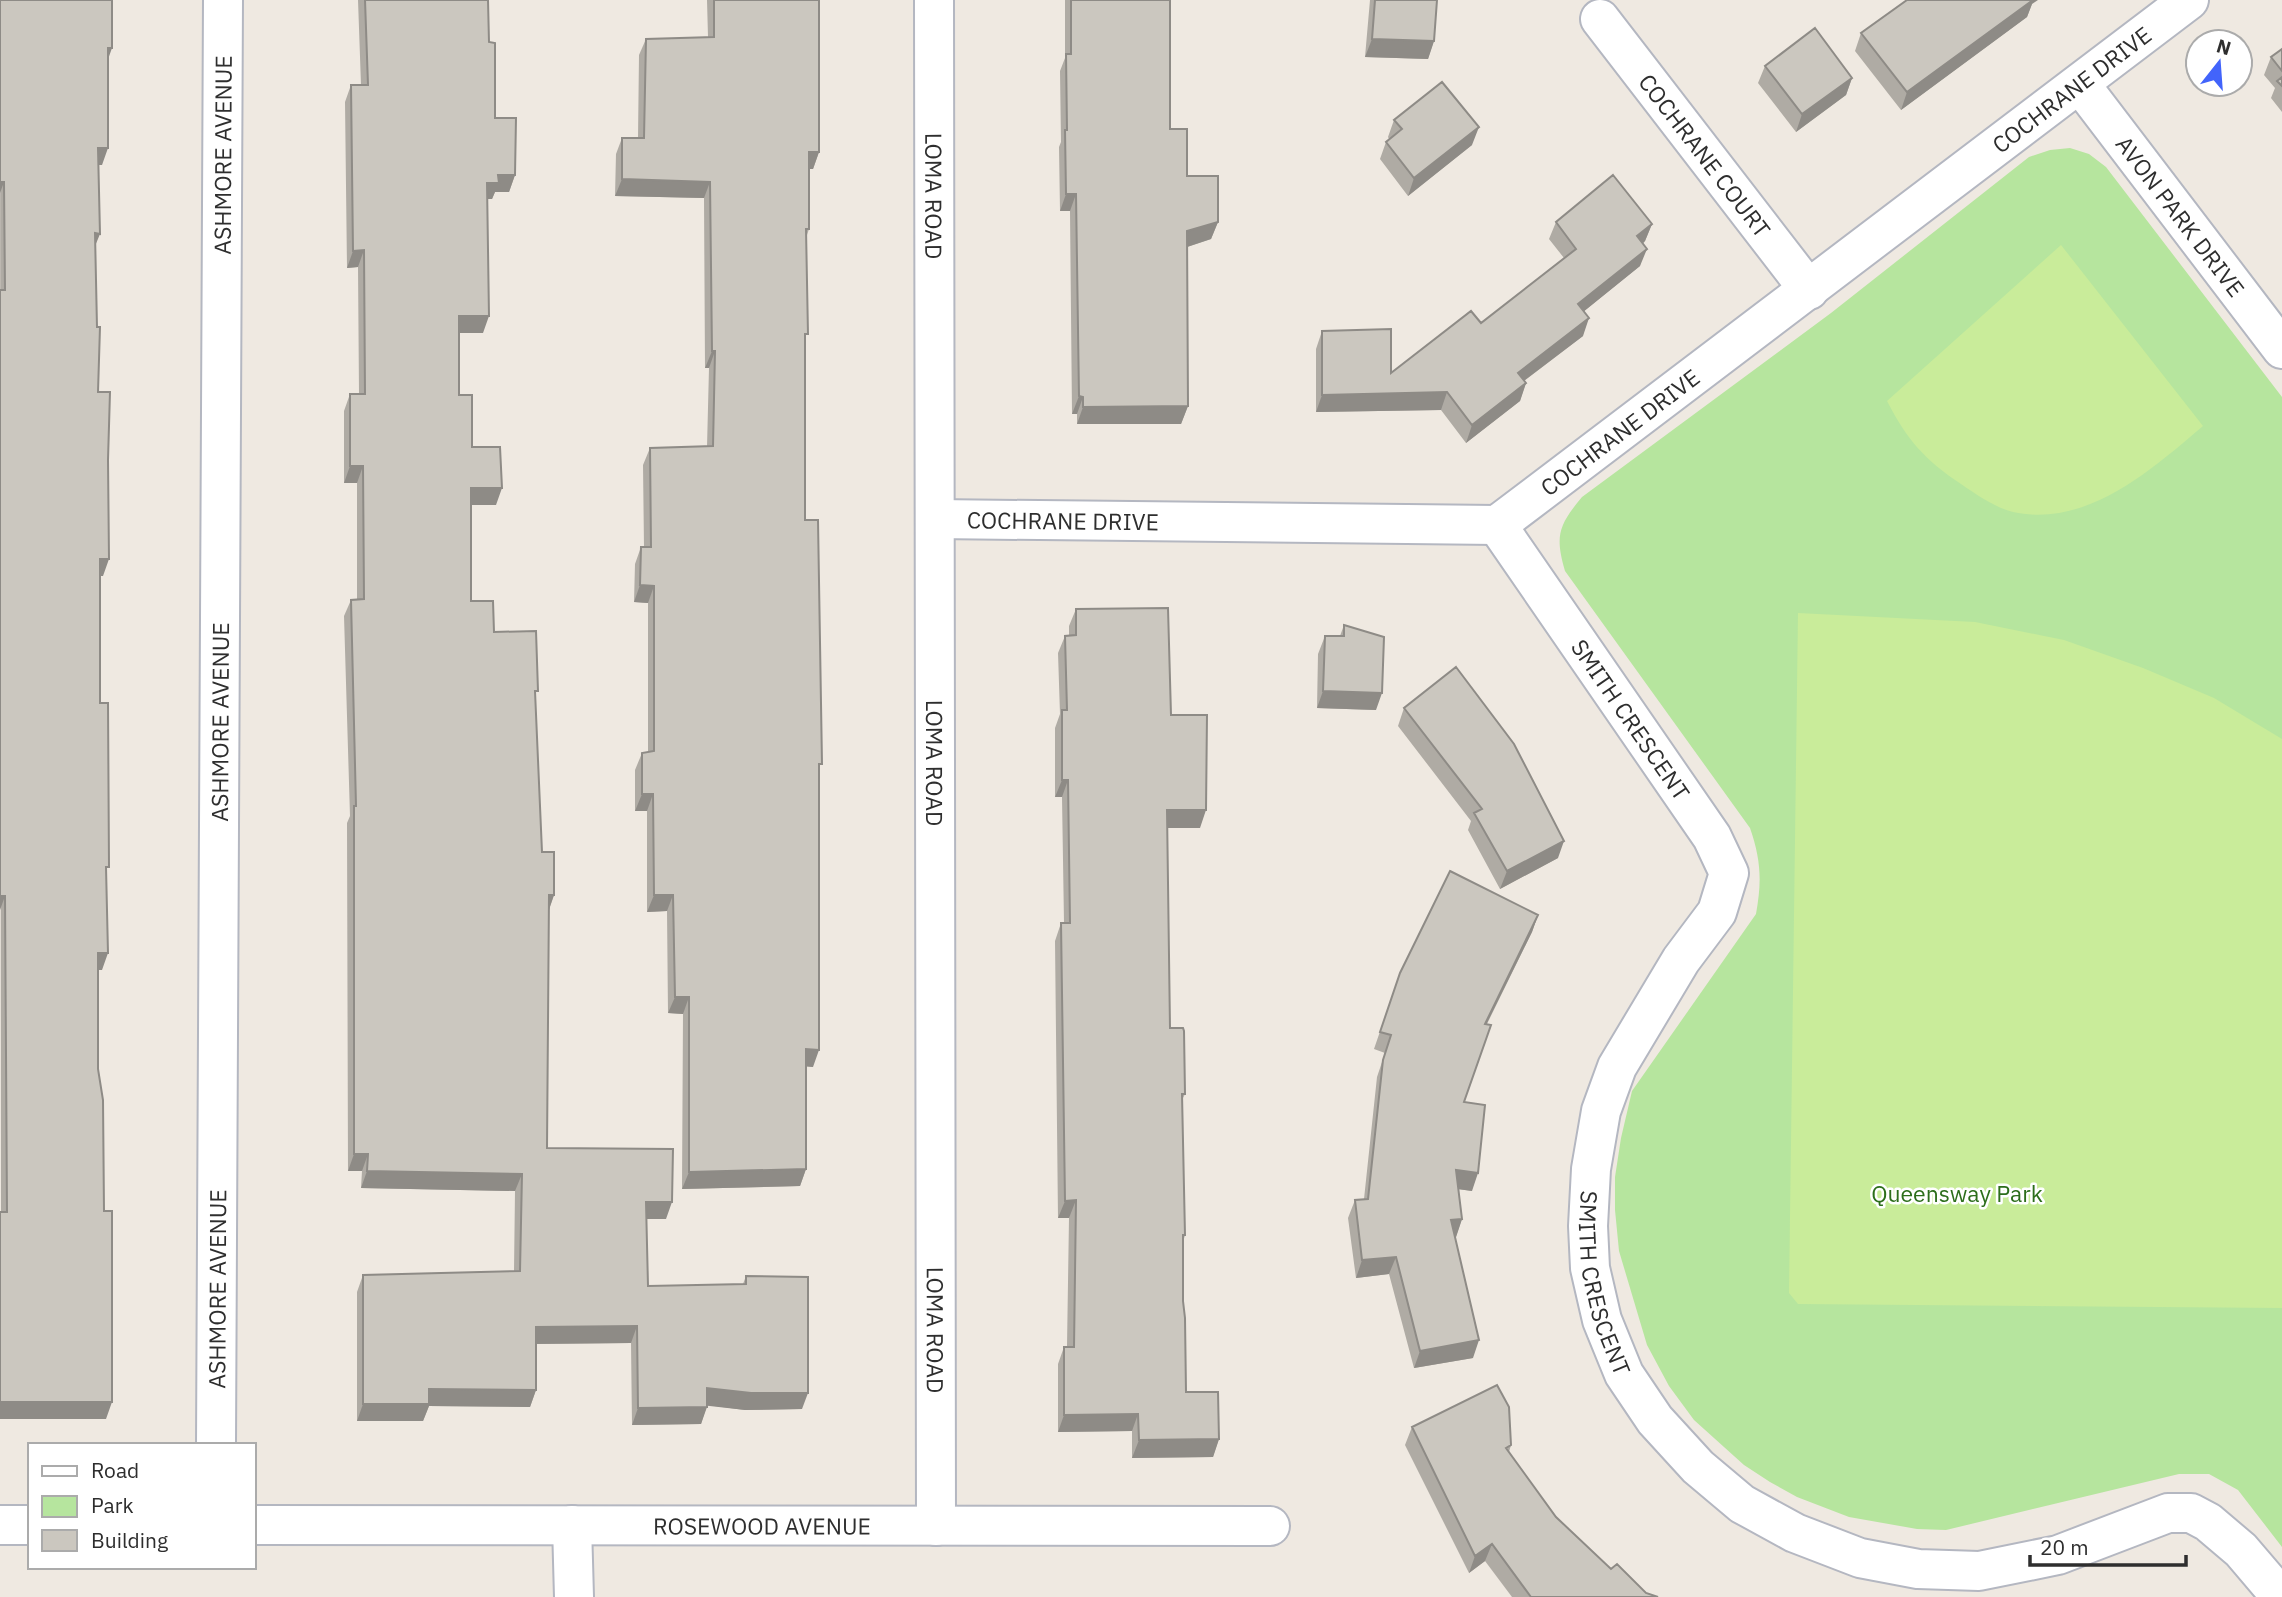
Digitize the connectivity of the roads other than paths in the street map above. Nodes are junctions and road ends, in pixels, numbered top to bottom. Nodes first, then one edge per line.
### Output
1 (223, 0) edge
2 (934, 0) edge
3 (2189, 0) edge
4 (1600, 19) dead end
5 (2080, 85) junction
6 (1809, 290) junction
7 (2282, 349) edge
8 (935, 519) junction
9 (1497, 526) junction
10 (216, 1443) edge
11 (0, 1525) edge
12 (28, 1525) edge
13 (256, 1525) edge
14 (572, 1525) junction
15 (936, 1526) junction
16 (1270, 1526) dead end
17 (574, 1597) edge
18 (2281, 1597) edge

1 - 10 street, ASHMORE AVENUE
2 - 8 street, LOMA ROAD
3 - 5 street, COCHRANE DRIVE
4 - 6 street, COCHRANE COURT
5 - 6 street, COCHRANE DRIVE
5 - 7 street, AVON PARK DRIVE
6 - 9 street, COCHRANE DRIVE
8 - 9 street, COCHRANE DRIVE
8 - 15 street, LOMA ROAD
9 - 18 street, SMITH CRESCENT
11 - 12 street
13 - 14 street, ROSEWOOD AVENUE
14 - 15 street, ROSEWOOD AVENUE
14 - 17 street
15 - 16 street, ROSEWOOD AVENUE

